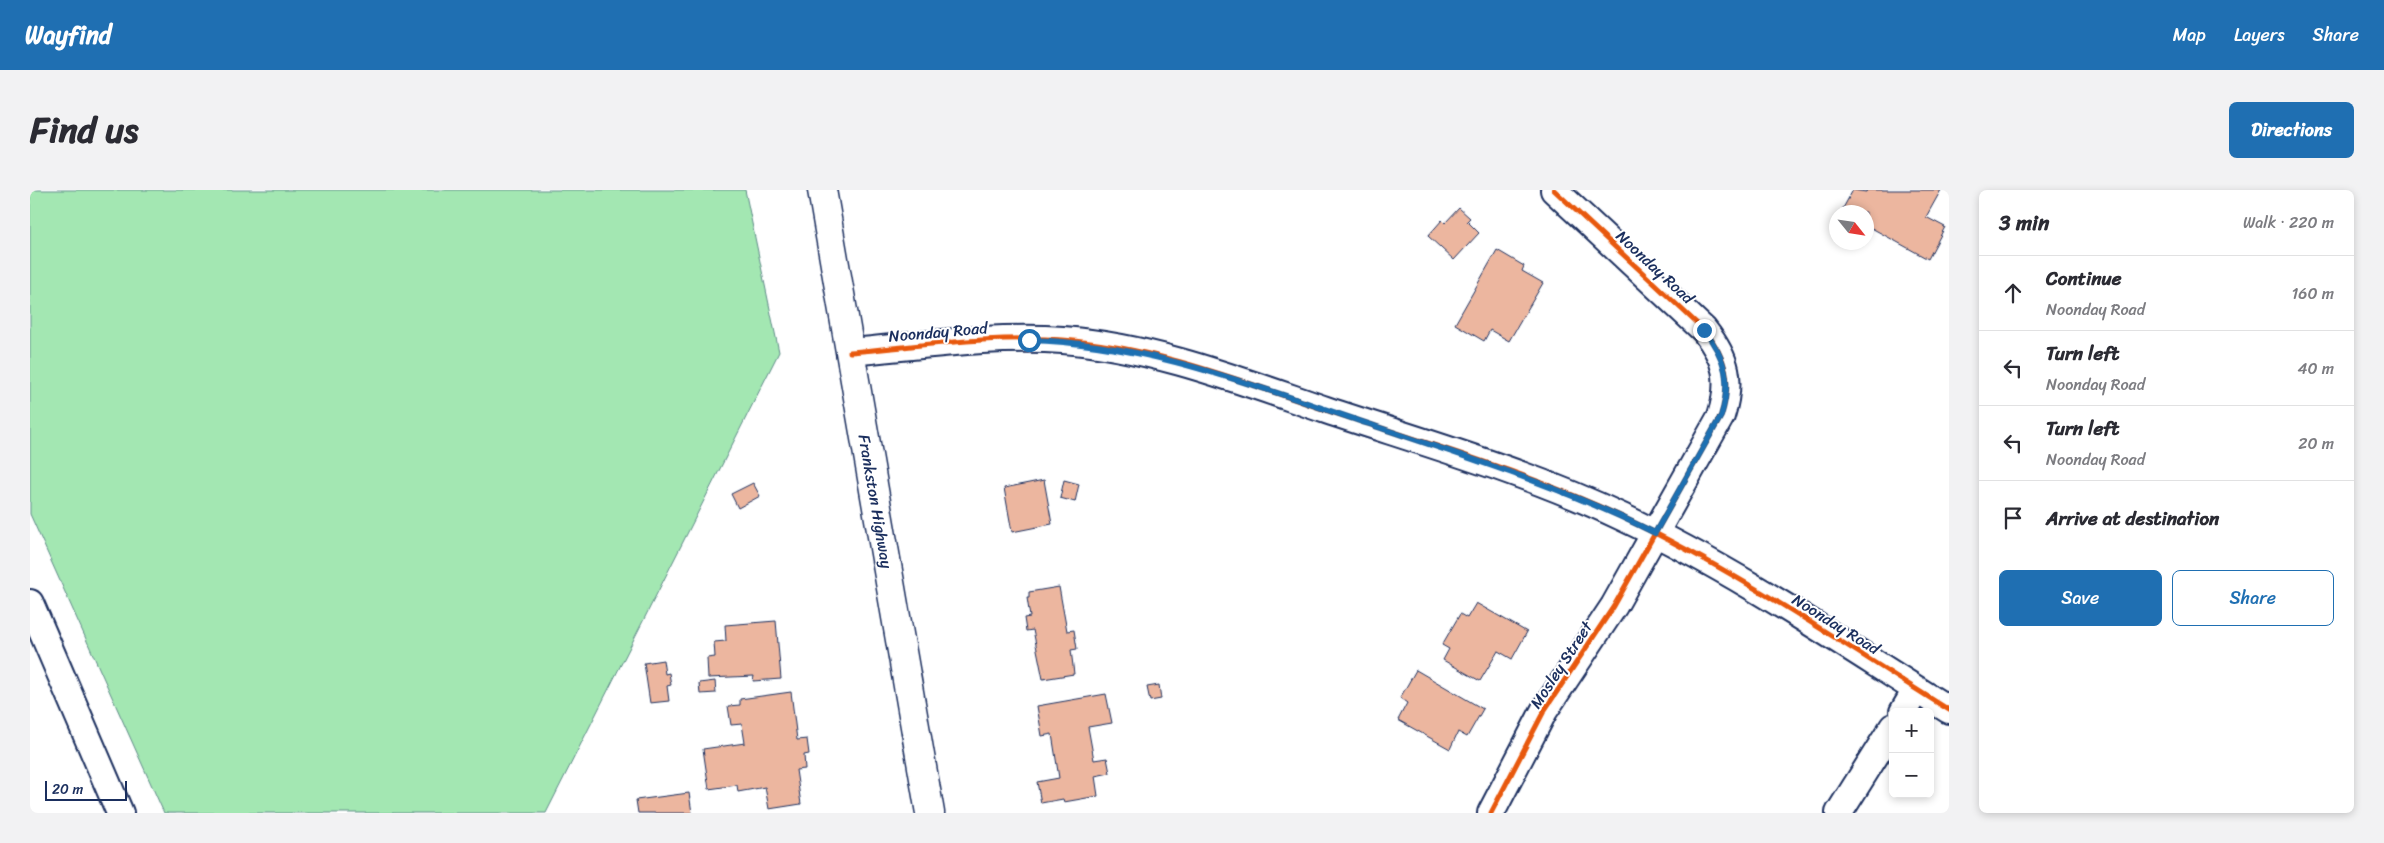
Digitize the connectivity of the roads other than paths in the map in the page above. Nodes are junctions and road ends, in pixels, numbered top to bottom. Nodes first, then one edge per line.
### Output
1 (822, 190) edge
2 (1554, 190) edge
3 (850, 352) junction
4 (1655, 533) junction
5 (30, 603) edge
6 (1916, 690) junction
7 (1905, 708) edge
8 (1949, 710) edge
9 (1889, 733) edge
10 (120, 813) edge
11 (930, 813) edge
12 (1491, 813) edge
13 (1839, 813) edge

1 - 3 main road, Frankston Highway
2 - 4 street, Noonday Road
3 - 4 street, Noonday Road
3 - 11 main road, Frankston Highway
4 - 6 street, Noonday Road
4 - 12 street, Mosley Street
5 - 10 street
6 - 7 street
6 - 8 street, Noonday Road
9 - 13 street

